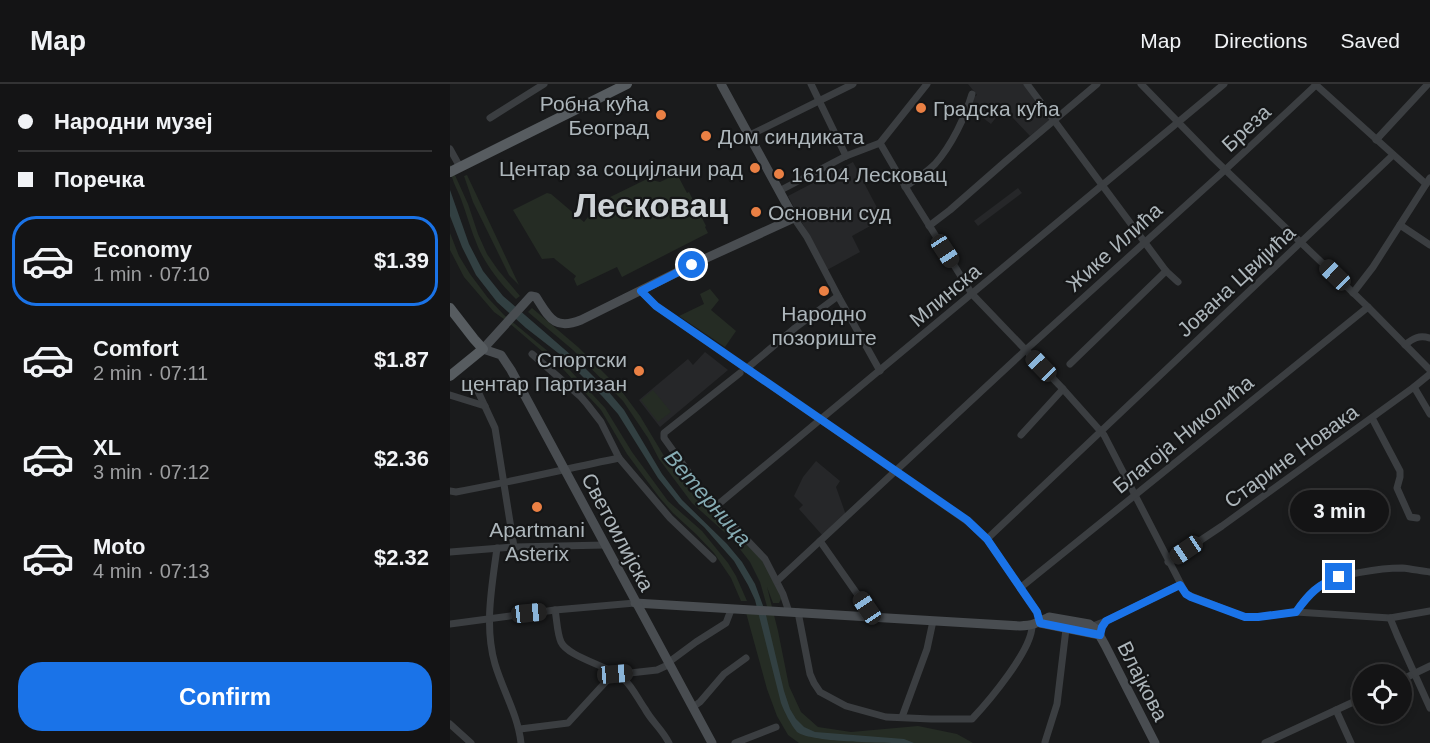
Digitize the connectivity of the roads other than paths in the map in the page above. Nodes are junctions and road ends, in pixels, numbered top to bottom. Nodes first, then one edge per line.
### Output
1 (544, 84) edge
2 (627, 84) edge
3 (721, 84) edge
4 (811, 84) edge
5 (853, 84) edge
6 (926, 84) edge
7 (1027, 84) edge
8 (1097, 84) edge
9 (1141, 84) edge
10 (1224, 84) edge
11 (1315, 84) edge
12 (1428, 84) edge
13 (972, 94) dead end
14 (820, 101) junction
15 (490, 118) dead end
16 (1054, 120) junction
17 (1179, 122) junction
18 (748, 136) junction
19 (1376, 140) junction
20 (880, 143) junction
21 (450, 149) edge
22 (1393, 154) junction
23 (846, 156) junction
24 (454, 170) edge
25 (1225, 170) junction
26 (1428, 181) edge
27 (1103, 185) junction
28 (905, 187) junction
29 (779, 192) junction
30 (794, 218) junction
31 (1400, 225) junction
32 (929, 226) junction
33 (1145, 242) junction
34 (1300, 242) junction
35 (1430, 245) edge
36 (1166, 271) junction
37 (1178, 282) dead end
38 (641, 291) junction
39 (1353, 293) junction
40 (972, 294) junction
41 (838, 296) junction
42 (1368, 307) junction
43 (450, 308) edge
44 (1430, 338) edge
45 (1405, 345) junction
46 (483, 349) junction
47 (1026, 350) junction
48 (532, 354) dead end
49 (1070, 364) dead end
50 (1430, 369) edge
51 (743, 371) junction
52 (880, 371) junction
53 (1430, 374) edge
54 (450, 376) edge
55 (476, 385) dead end
56 (1414, 387) junction
57 (1063, 389) junction
58 (450, 395) edge
59 (485, 406) junction
60 (1430, 414) edge
61 (1372, 418) junction
62 (821, 420) junction
63 (1101, 430) junction
64 (1021, 435) dead end
65 (619, 458) junction
66 (564, 469) junction
67 (896, 472) junction
68 (505, 483) junction
69 (450, 491) edge
70 (1134, 495) junction
71 (715, 507) junction
72 (1417, 518) dead end
73 (987, 539) junction
74 (820, 541) junction
75 (605, 545) junction
76 (514, 547) junction
77 (496, 548) junction
78 (450, 552) edge
79 (713, 559) dead end
80 (1168, 562) junction
81 (1427, 572) edge
82 (777, 581) junction
83 (1180, 585) junction
84 (1020, 588) junction
85 (635, 603) junction
86 (555, 610) junction
87 (731, 610) junction
88 (1430, 611) edge
89 (793, 612) junction
90 (1296, 612) junction
91 (869, 617) junction
92 (489, 618) junction
93 (1390, 618) junction
94 (933, 621) junction
95 (1106, 621) junction
96 (450, 624) edge
97 (1036, 624) junction
98 (1093, 626) junction
99 (1066, 629) junction
100 (1100, 635) junction
101 (746, 658) dead end
102 (669, 663) junction
103 (1430, 666) edge
104 (615, 674) junction
105 (1414, 674) junction
106 (1352, 703) edge
107 (693, 707) junction
108 (1430, 708) edge
109 (1336, 710) junction
110 (902, 717) junction
111 (450, 724) edge
112 (776, 727) dead end
113 (520, 729) junction
114 (1045, 742) edge
115 (471, 743) edge
116 (521, 743) edge
117 (669, 743) edge
118 (712, 743) edge
119 (735, 743) edge
120 (1155, 743) edge
121 (1265, 743) edge
122 (1352, 743) edge

1 - 15 street
2 - 24 main road
3 - 18 street
4 - 14 street
5 - 14 street
6 - 20 street
7 - 16 street
8 - 16 street
9 - 17 street
10 - 17 street, Млинска
11 - 19 street
11 - 25 street, Бреза
12 - 19 street
13 - 28 street
14 - 18 street
14 - 23 street
16 - 27 street
16 - 32 street
17 - 25 street
17 - 27 street, Млинска
18 - 29 street
19 - 22 street
20 - 23 street
20 - 28 street
21 - 24 street
22 - 26 street
22 - 34 street, Јована Цвијића
23 - 29 street
25 - 33 street, Жике Илића
25 - 34 street
26 - 31 street
27 - 33 street
27 - 40 street, Млинска
28 - 32 street
29 - 30 street
30 - 38 street
30 - 41 street
31 - 35 street
31 - 39 street
32 - 40 street
33 - 36 street
33 - 47 street, Жике Илића
34 - 39 street
34 - 63 street, Јована Цвијића
36 - 37 street
36 - 49 street
38 - 46 street
38 - 51 street
39 - 42 street
40 - 47 street
40 - 52 street, Млинска
41 - 51 street
41 - 52 street
42 - 45 street
42 - 70 street, Благоја Николића
43 - 46 main road
44 - 45 street
45 - 50 street
46 - 54 main road
46 - 66 street, Светоилијска
47 - 57 street
47 - 67 street, Жике Илића
48 - 65 street
51 - 62 street
51 - 71 street
52 - 62 street, Млинска
53 - 56 street, Старине Новака
55 - 59 street
56 - 60 street
56 - 61 street, Старине Новака
57 - 63 street
57 - 64 street
58 - 59 street
59 - 68 street
61 - 72 street
61 - 80 street, Старине Новака
62 - 67 street
62 - 71 street, Млинска
63 - 70 street
63 - 73 street, Јована Цвијића
65 - 66 street
65 - 79 street
66 - 68 street
66 - 75 street, Светоилијска
67 - 73 street
67 - 74 street, Жике Илића
68 - 69 street
68 - 76 street
70 - 80 street
70 - 84 street, Благоја Николића
71 - 82 street
73 - 84 street
74 - 82 street, Жике Илића
74 - 91 street
75 - 76 street
75 - 85 street, Светоилијска
76 - 77 street
77 - 78 street
77 - 92 street
80 - 83 street
81 - 90 street
82 - 89 street
83 - 90 street
83 - 95 street
84 - 97 street
85 - 86 street
85 - 87 street
85 - 102 street, Светоилијска
86 - 92 street
86 - 104 street
87 - 89 street
87 - 102 street
88 - 93 street
89 - 91 street
89 - 110 street
90 - 93 street
91 - 94 street
92 - 96 street
92 - 113 street
93 - 105 street
94 - 97 street
94 - 110 street
95 - 98 street
95 - 100 street
97 - 98 street
97 - 99 street
97 - 110 street
98 - 100 street, Влајкова
99 - 100 street
99 - 114 street
100 - 120 street, Влајкова
101 - 107 street
102 - 104 street
102 - 107 street, Светоилијска
103 - 105 street
104 - 113 street
104 - 117 street
105 - 108 street
106 - 109 street
107 - 118 street, Светоилијска
109 - 121 street
109 - 122 street
111 - 115 street
112 - 119 street
113 - 116 street

